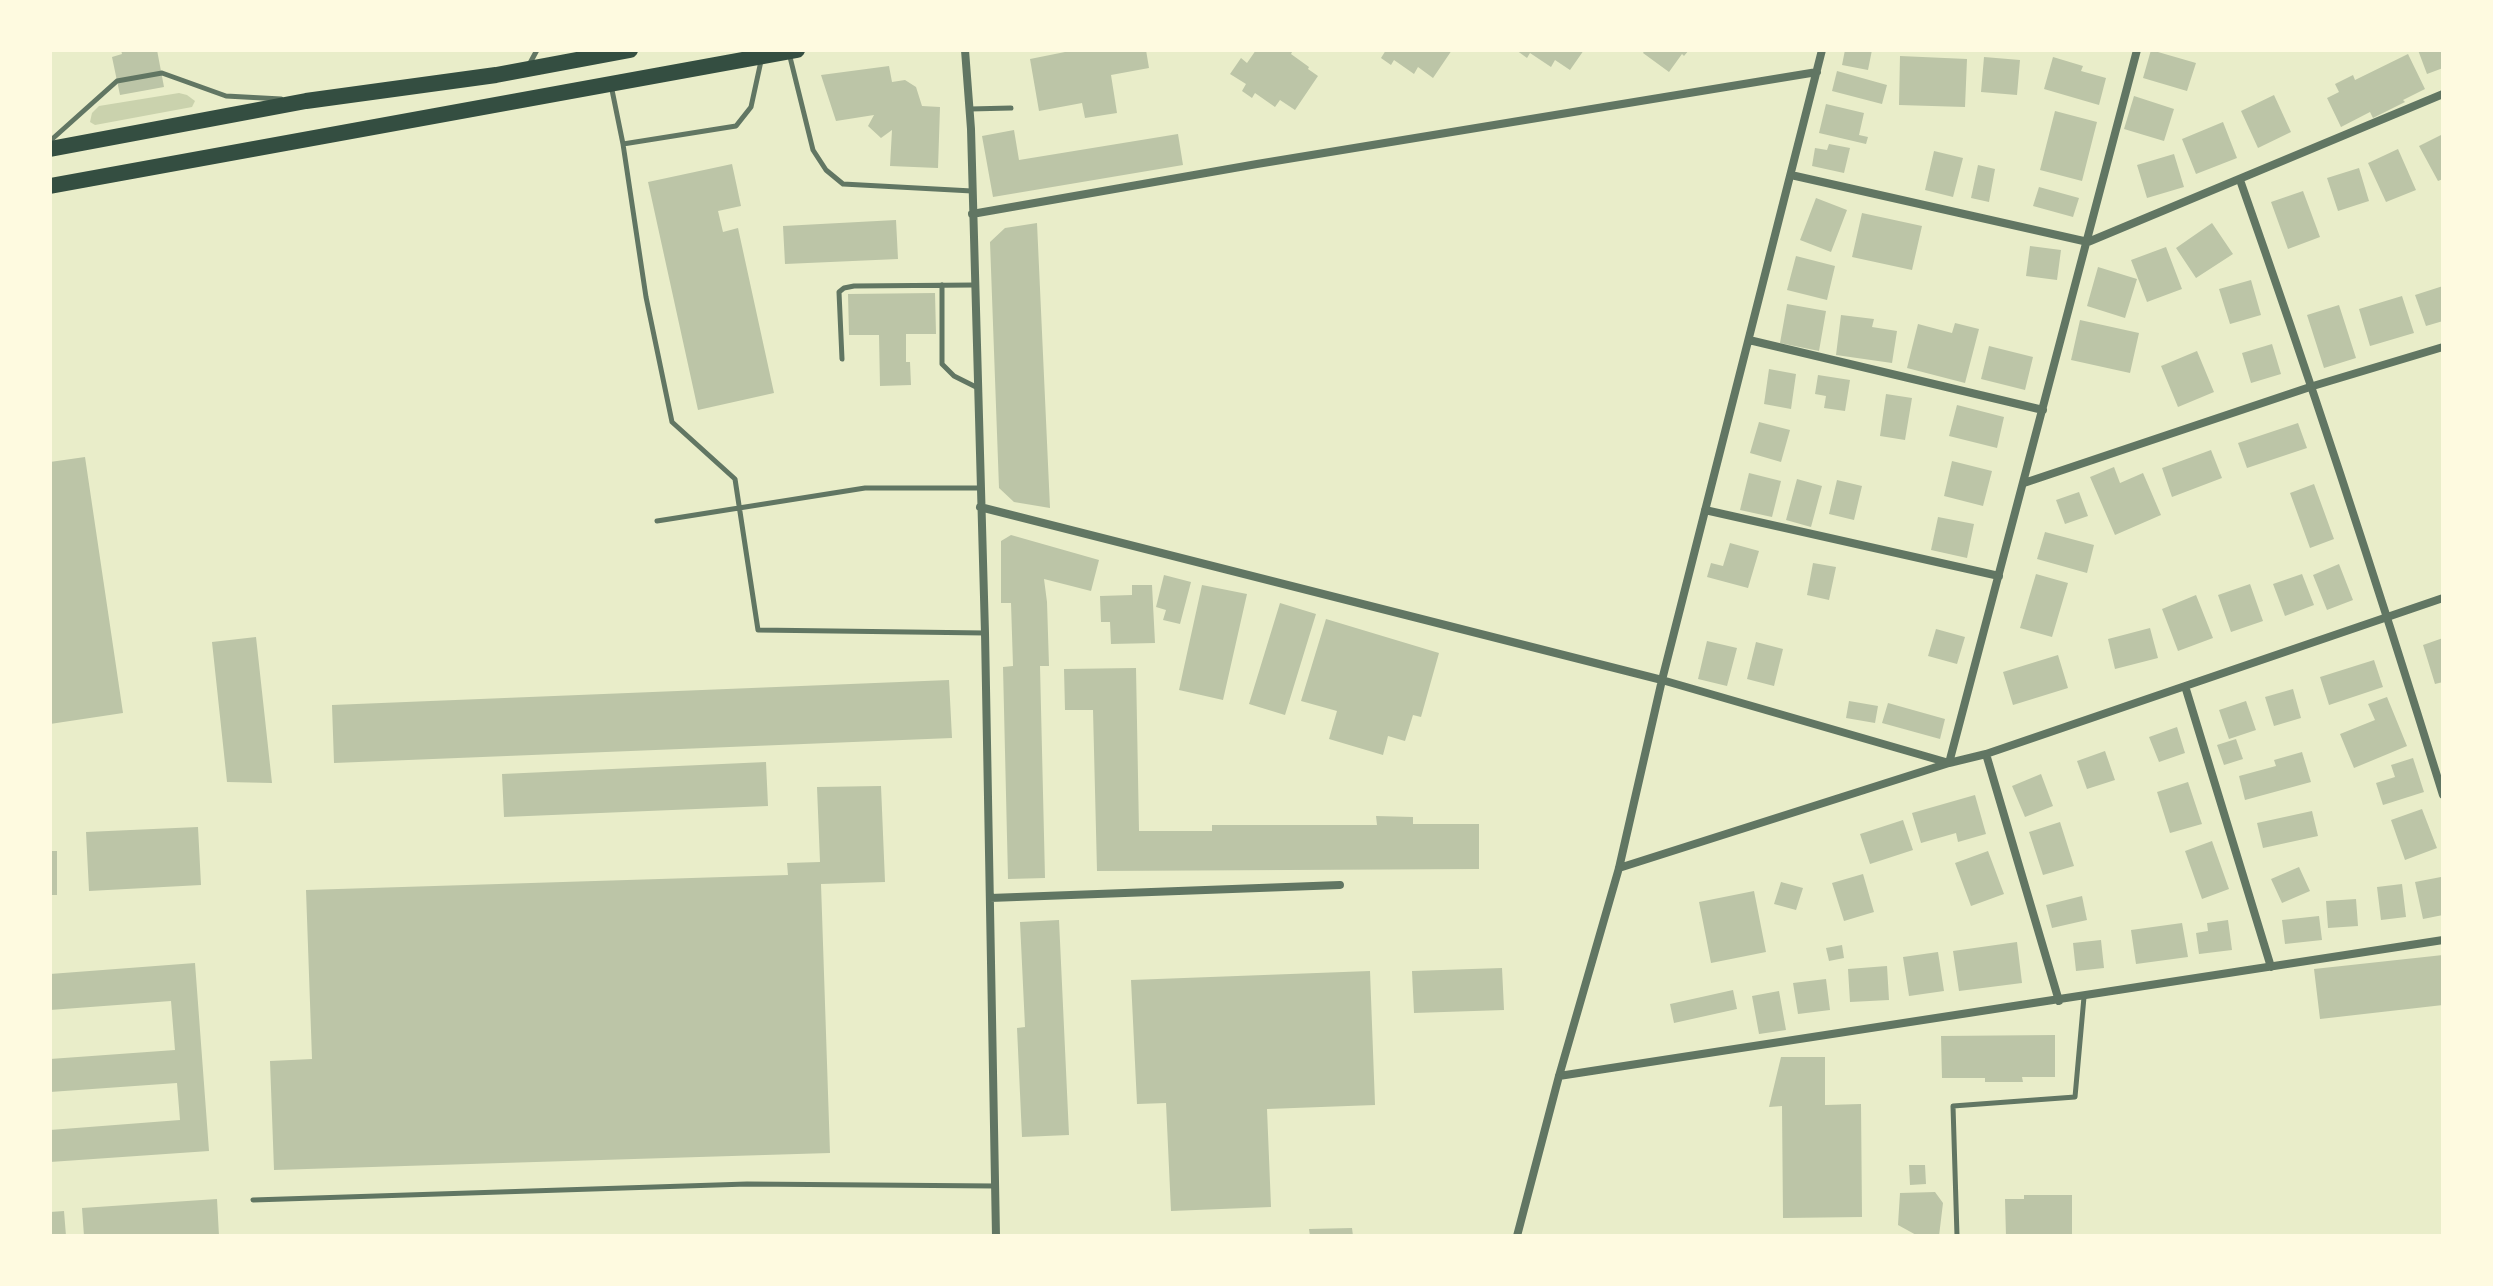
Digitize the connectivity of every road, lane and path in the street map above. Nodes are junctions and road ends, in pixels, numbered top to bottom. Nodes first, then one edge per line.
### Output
1 (537, 50) edge
2 (630, 50) edge
3 (965, 50) edge
4 (1822, 50) edge
5 (2137, 50) edge
6 (793, 51) edge
7 (762, 56) junction
8 (527, 69) junction
9 (1817, 72) junction
10 (611, 84) junction
11 (2443, 94) edge
12 (306, 101) junction
13 (1011, 108) dead end
14 (970, 109) junction
15 (50, 141) edge
16 (623, 144) junction
17 (50, 149) edge
18 (1791, 175) junction
19 (2240, 180) junction
20 (50, 186) edge
21 (972, 191) junction
22 (972, 214) junction
23 (2088, 242) junction
24 (942, 285) junction
25 (974, 285) junction
26 (1749, 340) junction
27 (2443, 347) edge
28 (842, 359) dead end
29 (2313, 386) junction
30 (976, 387) junction
31 (2043, 410) junction
32 (2024, 483) junction
33 (979, 488) junction
34 (980, 507) junction
35 (739, 509) junction
36 (1705, 510) junction
37 (657, 521) dead end
38 (1999, 576) junction
39 (2443, 598) edge
40 (2388, 617) junction
41 (985, 633) junction
42 (1662, 680) junction
43 (2185, 686) junction
44 (1986, 754) junction
45 (1949, 763) junction
46 (2443, 795) edge
47 (1619, 868) junction
48 (1340, 885) dead end
49 (990, 898) junction
50 (2443, 940) edge
51 (2271, 967) junction
52 (2084, 997) junction
53 (2059, 1001) junction
54 (1559, 1076) junction
55 (995, 1186) junction
56 (253, 1200) dead end
57 (996, 1236) edge
58 (1517, 1236) edge
59 (1957, 1236) edge

1 - 8 lane
2 - 8 main road
3 - 14 street
4 - 9 street
5 - 23 street
6 - 7 main road
6 - 21 lane
7 - 10 main road
7 - 16 lane
8 - 12 main road
9 - 18 street
9 - 22 street
10 - 16 lane
10 - 20 main road
11 - 19 street
12 - 15 lane
12 - 17 main road
13 - 14 lane
14 - 21 street
16 - 35 lane
18 - 23 street
18 - 26 street
19 - 23 street
19 - 29 street
21 - 22 street
22 - 25 street
23 - 31 street
24 - 25 lane
24 - 28 lane
24 - 30 lane
25 - 30 street
26 - 31 street
26 - 36 street
27 - 29 street
29 - 32 street
29 - 40 street
30 - 33 street
31 - 32 street
32 - 38 street
33 - 34 street
33 - 35 lane
34 - 41 street
34 - 42 street
35 - 37 lane
35 - 41 lane
36 - 38 street
36 - 42 street
38 - 45 street
39 - 40 street
40 - 43 street
40 - 46 street
41 - 49 street
42 - 45 street
42 - 47 street
43 - 44 street
43 - 51 street
44 - 45 street
44 - 53 street
45 - 47 street
47 - 54 street
48 - 49 street
49 - 55 street
50 - 51 street
51 - 52 street
52 - 53 street
52 - 59 lane
53 - 54 street
54 - 58 street
55 - 56 lane
55 - 57 street

